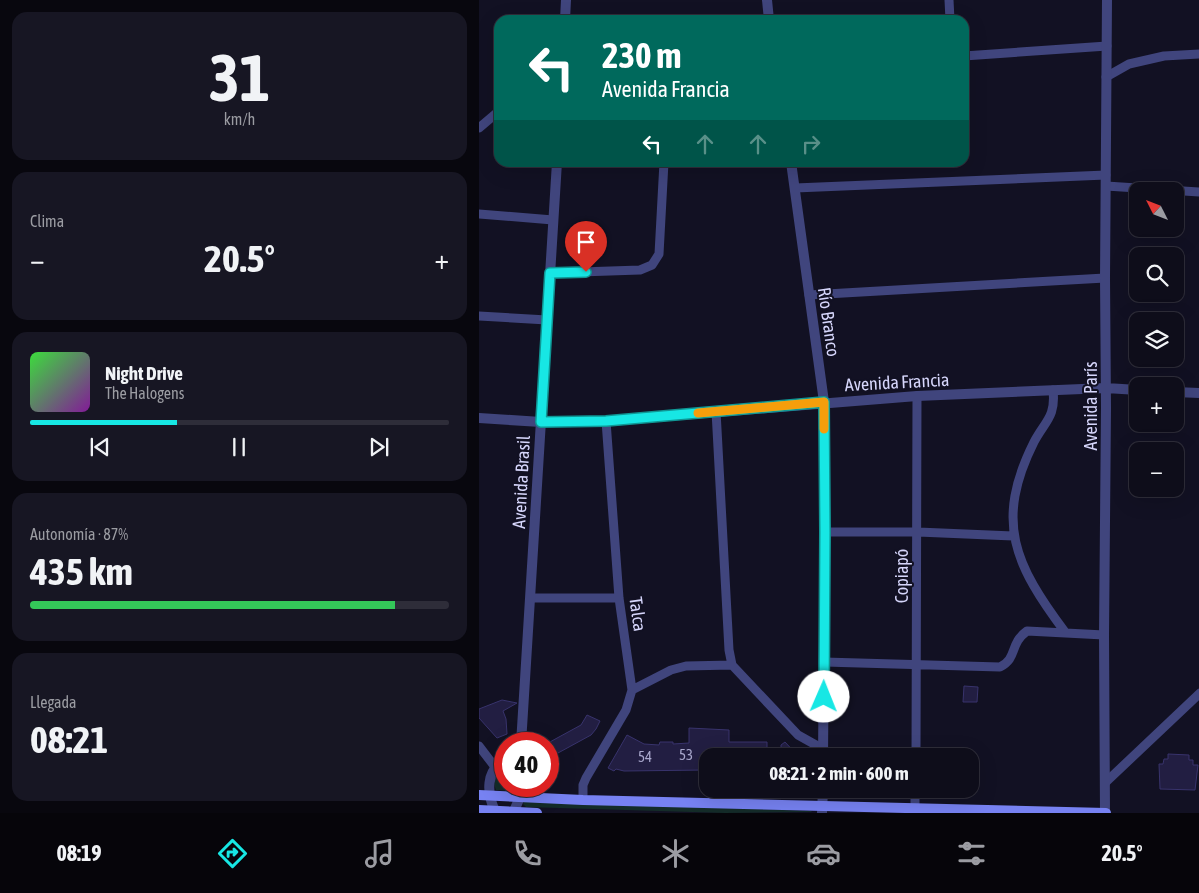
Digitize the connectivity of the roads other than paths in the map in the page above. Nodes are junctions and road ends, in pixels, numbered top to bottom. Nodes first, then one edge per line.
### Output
1 (566, 0) edge
2 (767, 0) edge
3 (949, 0) edge
4 (1107, 0) edge
5 (565, 15) edge
6 (768, 15) edge
7 (950, 15) edge
8 (1107, 46) junction
9 (1199, 54) edge
10 (969, 56) edge
11 (1107, 77) junction
12 (494, 116) edge
13 (479, 128) edge
14 (557, 167) edge
15 (664, 167) edge
16 (792, 167) edge
17 (1106, 180) junction
18 (795, 188) junction
19 (1199, 192) edge
20 (479, 214) edge
21 (553, 220) junction
22 (550, 273) junction
23 (1105, 278) junction
24 (809, 295) junction
25 (479, 316) edge
26 (547, 320) junction
27 (1106, 388) junction
28 (1129, 389) edge
29 (1053, 390) junction
30 (1184, 392) edge
31 (1199, 393) edge
32 (917, 396) junction
33 (824, 402) junction
34 (716, 411) junction
35 (479, 418) edge
36 (606, 421) junction
37 (541, 422) junction
38 (825, 532) junction
39 (917, 532) junction
40 (1013, 536) junction
41 (531, 598) junction
42 (619, 598) junction
43 (1065, 632) junction
44 (1103, 635) junction
45 (824, 662) junction
46 (732, 665) junction
47 (917, 665) junction
48 (632, 690) junction
49 (1199, 693) edge
50 (521, 732) edge
51 (479, 746) edge
52 (816, 748) edge
53 (823, 748) edge
54 (916, 748) edge
55 (494, 765) edge
56 (494, 768) edge
57 (1105, 782) junction
58 (484, 795) edge
59 (520, 797) joint
60 (915, 798) edge
61 (583, 800) junction
62 (915, 808) junction
63 (823, 809) edge
64 (479, 810) edge
65 (495, 811) junction
66 (514, 811) junction
67 (537, 813) edge
68 (1106, 813) edge

1 - 5 street
2 - 6 street
3 - 7 street
4 - 8 street, Avenida París
8 - 10 street
8 - 11 street, Avenida París
9 - 11 street
11 - 17 street, Avenida París
12 - 13 street
14 - 21 street, Avenida Brasil
15 - 22 street
16 - 18 street, Río Branco
17 - 18 street
17 - 19 street
17 - 23 street, Avenida París
18 - 24 street, Río Branco
20 - 21 street
21 - 22 street, Avenida Brasil
22 - 26 street, Avenida Brasil
23 - 24 street
23 - 27 street, Avenida París
24 - 33 street, Río Branco
25 - 26 street
26 - 37 street, Avenida Brasil
27 - 28 street, Avenida Francia
27 - 29 street, Avenida Francia
27 - 44 street, Avenida París
29 - 32 street, Avenida Francia
29 - 40 street
30 - 31 street
32 - 33 street, Avenida Francia
32 - 39 street, Copiapó
33 - 34 street, Avenida Francia
33 - 38 street, Río Branco
34 - 36 street, Avenida Francia
34 - 46 street
35 - 37 street, Avenida Francia
36 - 37 street, Avenida Francia
36 - 42 street, Talca
37 - 41 street, Avenida Brasil
38 - 39 street
38 - 45 street, Río Branco
39 - 40 street
39 - 47 street, Copiapó
40 - 43 street
41 - 42 street
41 - 50 street, Avenida Brasil
42 - 48 street, Talca
43 - 44 street
43 - 47 street
44 - 57 street, Avenida París
45 - 47 street
45 - 53 street, Río Branco
46 - 48 street
46 - 52 street
47 - 54 street, Copiapó
48 - 61 street, Talca
49 - 57 street
51 - 55 street
56 - 58 street
57 - 68 street, Avenida París
58 - 65 street
59 - 61 main road
59 - 66 street
60 - 62 street
61 - 63 main road
62 - 63 main road
62 - 68 main road
64 - 65 main road
65 - 66 main road
66 - 67 main road

